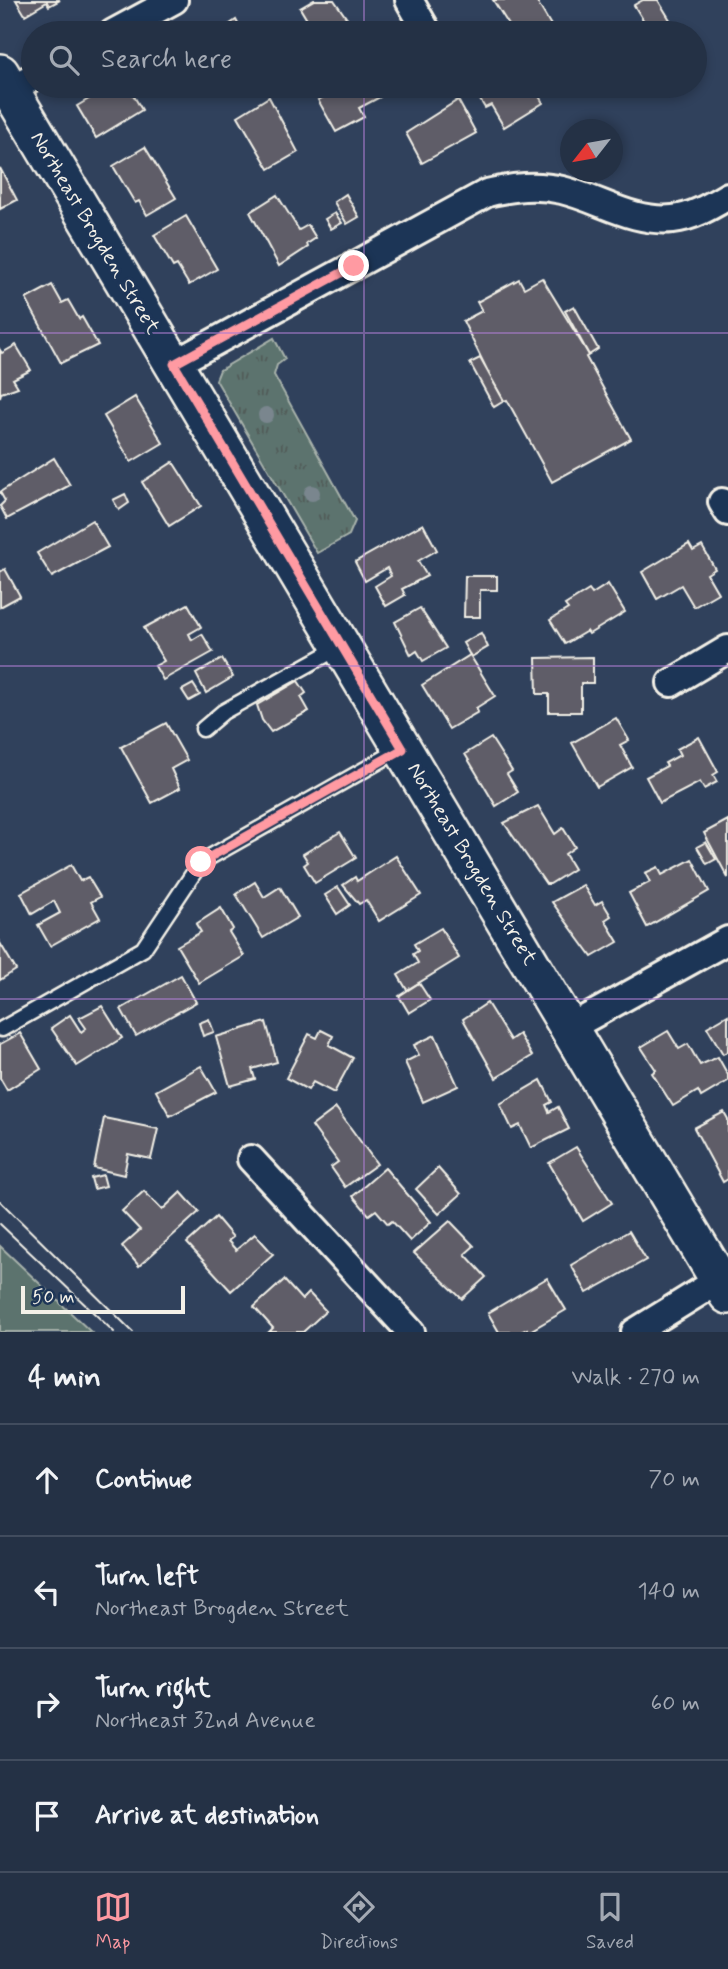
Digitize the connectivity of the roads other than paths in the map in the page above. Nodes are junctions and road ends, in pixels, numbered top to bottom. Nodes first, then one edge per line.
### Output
1 (174, 0) edge
2 (409, 0) edge
3 (135, 21) edge
4 (421, 21) edge
5 (11, 83) edge
6 (728, 196) edge
7 (174, 364) junction
8 (341, 646) junction
9 (728, 649) edge
10 (671, 683) dead end
11 (203, 729) dead end
12 (403, 749) junction
13 (728, 940) edge
14 (569, 1028) junction
15 (2, 1029) dead end
16 (251, 1160) dead end
17 (723, 1287) edge
18 (411, 1332) edge
19 (635, 1332) edge

1 - 3 street
2 - 4 street
5 - 7 street, Northeast Brogden Street
6 - 7 street
7 - 8 street, Northeast Brogden Street
8 - 11 lane
8 - 12 street, Northeast Brogden Street
9 - 10 street
12 - 14 street, Northeast Brogden Street
12 - 15 lane
13 - 14 street
14 - 17 street, Northeast Brogden Street
16 - 18 street
17 - 19 street

